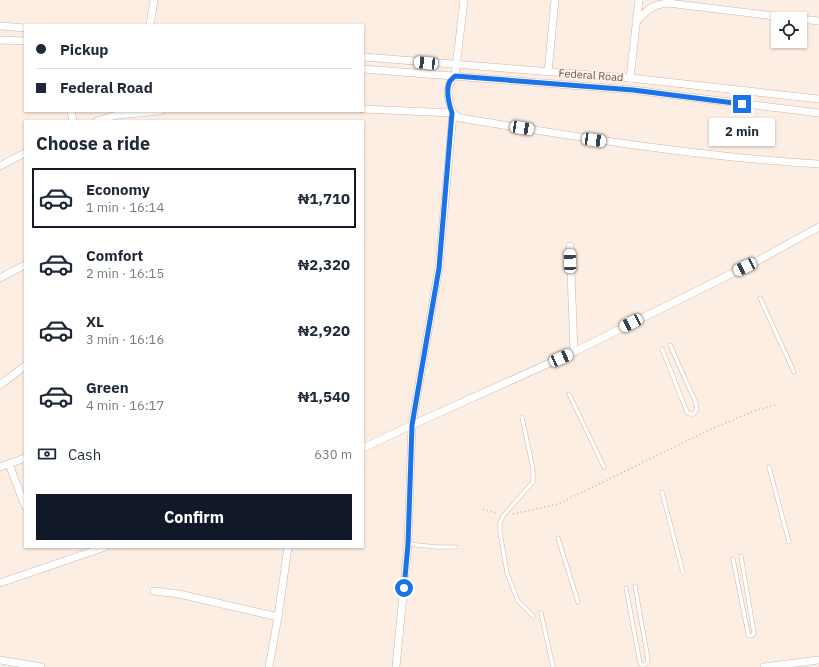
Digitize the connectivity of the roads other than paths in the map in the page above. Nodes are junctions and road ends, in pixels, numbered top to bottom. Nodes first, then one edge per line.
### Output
1 (154, 0) edge
2 (464, 0) edge
3 (555, 0) edge
4 (639, 0) edge
5 (717, 0) edge
6 (716, 8) junction
7 (771, 15) edge
8 (807, 20) edge
9 (819, 21) edge
10 (636, 22) junction
11 (150, 24) edge
12 (0, 26) edge
13 (24, 28) edge
14 (0, 40) edge
15 (24, 41) edge
16 (364, 57) edge
17 (457, 65) junction
18 (364, 68) edge
19 (548, 72) junction
20 (455, 76) junction
21 (630, 78) junction
22 (819, 99) edge
23 (364, 109) edge
24 (151, 112) edge
25 (452, 113) junction
26 (819, 113) edge
27 (101, 120) edge
28 (24, 154) edge
29 (819, 164) edge
30 (0, 166) edge
31 (819, 227) edge
32 (570, 246) dead end
33 (24, 266) edge
34 (0, 278) edge
35 (760, 298) dead end
36 (670, 346) dead end
37 (662, 349) dead end
38 (574, 352) junction
39 (24, 367) edge
40 (794, 372) dead end
41 (0, 385) edge
42 (569, 394) dead end
43 (522, 417) dead end
44 (412, 425) junction
45 (364, 448) edge
46 (24, 458) edge
47 (9, 464) junction
48 (0, 467) edge
49 (604, 467) dead end
50 (769, 467) dead end
51 (662, 492) dead end
52 (24, 503) edge
53 (558, 538) dead end
54 (789, 542) dead end
55 (408, 544) junction
56 (456, 547) dead end
57 (102, 548) edge
58 (288, 548) edge
59 (741, 556) dead end
60 (733, 559) dead end
61 (683, 572) dead end
62 (0, 583) edge
63 (635, 586) dead end
64 (626, 588) dead end
65 (154, 591) dead end
66 (578, 602) dead end
67 (541, 613) dead end
68 (533, 616) dead end
69 (278, 617) junction
70 (0, 660) edge
71 (819, 660) edge
72 (41, 667) edge
73 (269, 667) edge
74 (396, 667) edge
75 (553, 667) edge
76 (764, 667) edge

1 - 11 street
2 - 17 street
3 - 19 street
4 - 10 street
5 - 6 street
6 - 7 street
6 - 10 street
8 - 9 street
10 - 21 street
12 - 13 street
14 - 15 street
16 - 17 street, Federal Road
17 - 19 street, Federal Road
17 - 20 street
18 - 20 street, Federal Road
19 - 21 street, Federal Road
20 - 25 street
20 - 26 street, Federal Road
21 - 22 street, Federal Road
23 - 25 street
24 - 27 street
25 - 29 street
25 - 44 street
28 - 30 street
31 - 38 street
32 - 38 street
33 - 34 street
35 - 40 lane
36 - 37 lane
38 - 44 street
39 - 41 street
42 - 49 lane
43 - 68 lane
44 - 45 street
44 - 55 street
46 - 47 street
47 - 48 street
47 - 52 street
50 - 54 lane
51 - 61 lane
53 - 66 lane
55 - 56 lane
55 - 74 street
57 - 62 street
58 - 69 street
59 - 60 lane
63 - 64 lane
65 - 69 street
67 - 75 lane
69 - 73 street
70 - 72 street
71 - 76 street

